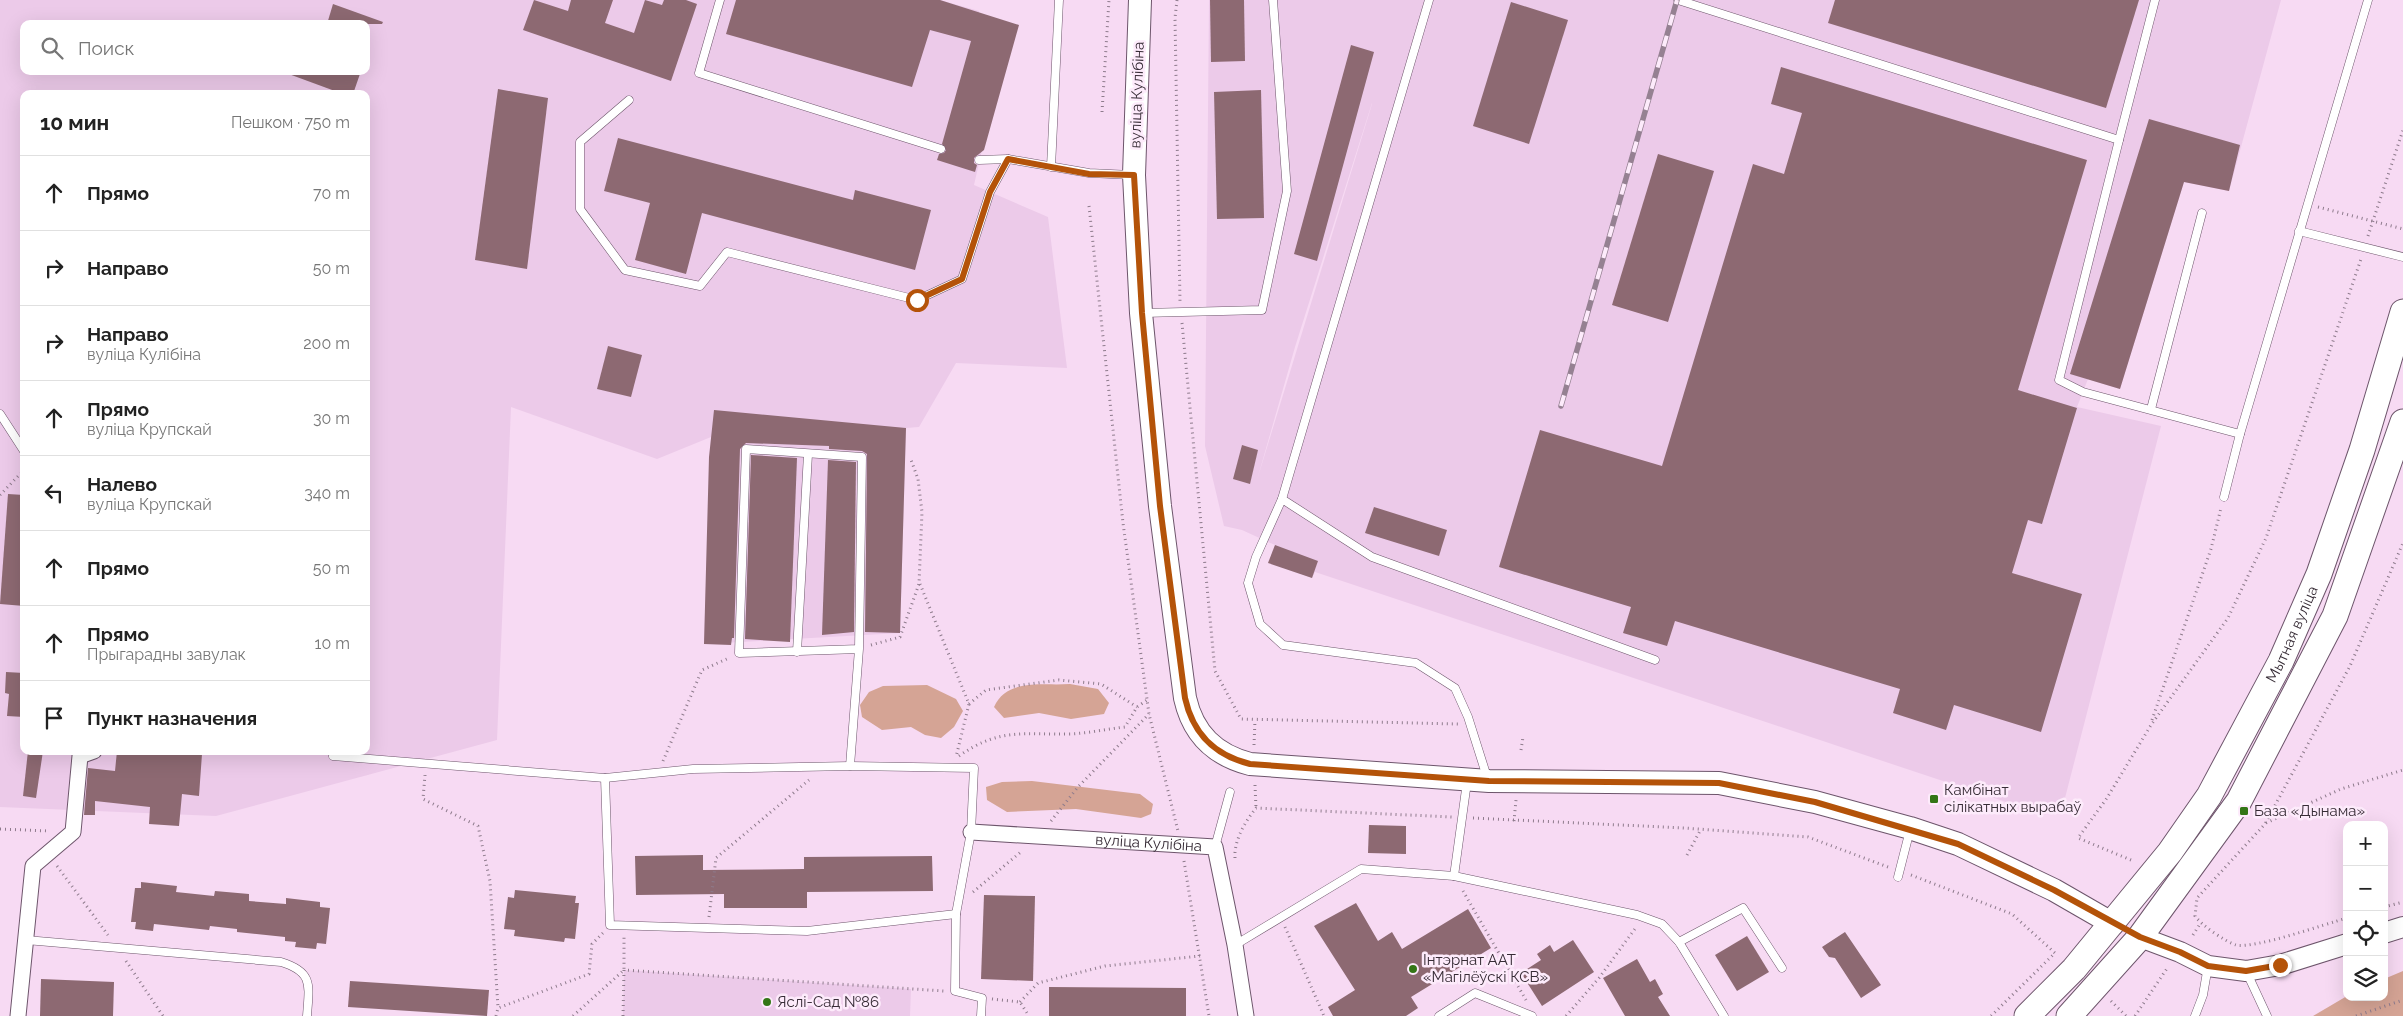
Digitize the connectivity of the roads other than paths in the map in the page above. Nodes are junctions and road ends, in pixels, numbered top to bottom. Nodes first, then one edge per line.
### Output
1 (720, 0) edge
2 (1059, 0) edge
3 (1140, 0) edge
4 (1274, 0) edge
5 (1429, 0) edge
6 (1678, 0) edge
7 (2155, 0) edge
8 (2368, 0) edge
9 (629, 100) dead end
10 (2119, 140) junction
11 (940, 150) dead end
12 (1008, 159) junction
13 (979, 160) dead end
14 (1051, 167) junction
15 (1134, 175) junction
16 (2202, 213) dead end
17 (2299, 231) junction
18 (2403, 258) edge
19 (2403, 312) edge
20 (1142, 313) junction
21 (2151, 409) junction
22 (0, 414) edge
23 (2403, 422) edge
24 (2240, 434) junction
25 (20, 445) edge
26 (808, 454) junction
27 (2224, 497) road end
28 (1282, 499) junction
29 (859, 649) junction
30 (797, 652) junction
31 (1655, 660) dead end
32 (83, 755) edge
33 (333, 755) edge
34 (850, 766) junction
35 (605, 778) junction
36 (1478, 781) junction
37 (1230, 792) dead end
38 (1910, 828) junction
39 (971, 832) junction
40 (1215, 847) junction
41 (1899, 874) road end
42 (1454, 876) junction
43 (956, 914) junction
44 (2113, 924) junction
45 (2403, 927) edge
46 (2388, 932) edge
47 (2140, 937) junction
48 (26, 940) junction
49 (1679, 942) junction
50 (1235, 945) junction
51 (2343, 945) edge
52 (2208, 966) junction
53 (1782, 968) dead end
54 (2246, 971) junction
55 (1531, 1012) edge
56 (18, 1016) edge
57 (307, 1016) edge
58 (981, 1016) edge
59 (1246, 1016) edge
60 (1439, 1016) edge
61 (1724, 1016) edge
62 (2027, 1016) edge
63 (2069, 1016) edge
64 (2195, 1016) edge
65 (2267, 1016) edge

1 - 11 lane
2 - 14 lane
3 - 15 main road, вуліца Кулібіна
4 - 20 lane
5 - 28 lane
6 - 10 lane
7 - 10 lane
8 - 17 lane
9 - 12 lane
10 - 21 lane
12 - 13 lane
12 - 14 lane
14 - 15 lane
15 - 20 main road, вуліца Кулібіна
16 - 21 lane
17 - 18 lane
17 - 24 lane
19 - 44 main road, Мытная вуліца
20 - 36 main road, вуліца Кулібіна
21 - 24 lane
22 - 25 lane
23 - 47 main road, Мытная вуліца
24 - 27 lane
26 - 29 lane
26 - 30 lane
26 - 30 lane
28 - 31 lane
28 - 36 lane
29 - 30 lane
29 - 34 lane
32 - 48 street
33 - 35 lane
34 - 35 lane
34 - 39 lane
35 - 43 lane
36 - 38 main road, вуліца Кулібіна
36 - 42 lane
37 - 40 lane
38 - 41 lane
38 - 44 main road, вуліца Кулібіна
39 - 40 street, вуліца Кулібіна
39 - 43 lane
40 - 50 street, вуліца Кулібіна
42 - 49 lane
42 - 50 lane
43 - 58 lane
44 - 47 main road
44 - 62 main road, Мытная вуліца
45 - 46 street
47 - 52 street
47 - 63 main road, Мытная вуліца
48 - 56 street
48 - 57 lane
49 - 53 lane
49 - 61 lane
50 - 59 street, вуліца Кулібіна
51 - 54 street
52 - 54 street
52 - 64 lane
54 - 65 lane
55 - 60 lane

